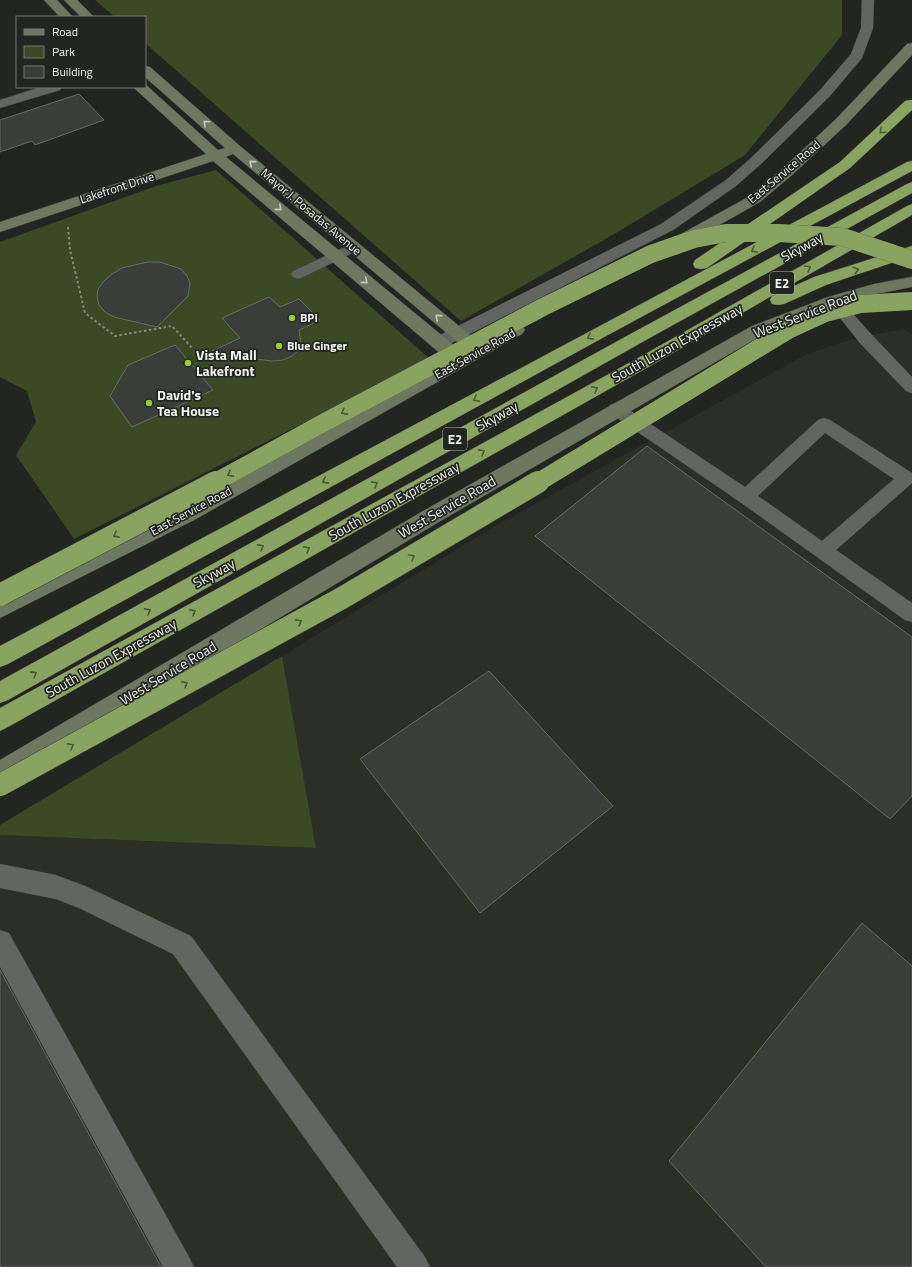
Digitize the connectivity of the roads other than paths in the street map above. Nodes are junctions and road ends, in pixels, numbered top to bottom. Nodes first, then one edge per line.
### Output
1 (50, 0) edge
2 (70, 0) edge
3 (868, 0) edge
4 (66, 16) edge
5 (87, 16) edge
6 (912, 47) edge
7 (146, 71) edge
8 (52, 88) edge
9 (141, 88) edge
10 (0, 104) edge
11 (910, 104) dead end
12 (235, 149) junction
13 (912, 152) edge
14 (216, 157) junction
15 (912, 165) edge
16 (912, 187) edge
17 (912, 209) edge
18 (0, 226) edge
19 (354, 247) junction
20 (912, 251) edge
21 (335, 256) junction
22 (912, 260) edge
23 (701, 264) junction
24 (298, 274) dead end
25 (912, 282) edge
26 (834, 300) junction
27 (912, 301) edge
28 (524, 326) junction
29 (458, 333) junction
30 (438, 343) junction
31 (479, 351) junction
32 (653, 357) junction
33 (461, 361) junction
34 (912, 387) edge
35 (616, 409) junction
36 (746, 497) junction
37 (823, 551) junction
38 (0, 595) edge
39 (0, 609) edge
40 (912, 614) edge
41 (0, 640) edge
42 (0, 657) edge
43 (0, 693) edge
44 (0, 720) edge
45 (0, 773) edge
46 (0, 785) edge
47 (0, 876) edge
48 (0, 942) edge
49 (179, 1267) edge
50 (415, 1267) edge

1 - 4 main road
2 - 5 main road
3 - 29 street
6 - 28 main road, East Service Road
12 -> 7 main road, Mayor J. Posadas Avenue
8 - 10 street
9 - 14 main road, Mayor J. Posadas Avenue
11 -> 23 highway
12 - 14 main road, Lakefront Drive
19 -> 12 main road, Mayor J. Posadas Avenue
13 - 23 highway
14 - 18 main road, Lakefront Drive
14 -> 21 main road, Mayor J. Posadas Avenue
15 -> 42 highway, Skyway / E2, bridge
43 -> 16 highway, Skyway / E2, bridge
32 -> 17 highway, South Luzon Expressway / E2
19 - 21 lane
29 -> 19 main road, Mayor J. Posadas Avenue
32 -> 20 highway
21 - 24 lane
21 -> 30 main road, Mayor J. Posadas Avenue
22 -> 38 highway, bridge
23 - 41 highway
25 - 26 main road, West Service Road
26 - 34 lane
26 - 35 main road, West Service Road
46 -> 27 highway, bridge
28 - 29 main road
28 - 31 main road, East Service Road
29 - 30 street
29 - 31 main road, Mayor J. Posadas Avenue
30 - 33 main road, Mayor J. Posadas Avenue
31 - 33 main road, East Service Road
44 -> 32 highway, South Luzon Expressway / E2
33 - 39 main road, East Service Road
35 - 36 lane
35 - 45 main road, West Service Road
36 - 37 lane
36 - 37 lane
37 - 40 lane
47 - 50 lane
48 - 49 lane

